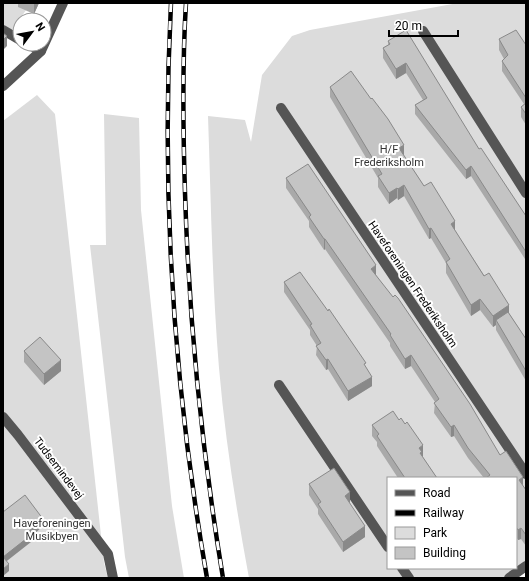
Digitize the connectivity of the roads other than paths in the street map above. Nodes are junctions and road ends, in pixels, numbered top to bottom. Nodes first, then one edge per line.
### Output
1 (64, 3) edge
2 (52, 29) edge
3 (3, 30) edge
4 (423, 31) dead end
5 (12, 35) edge
6 (41, 52) edge
7 (3, 86) edge
8 (281, 108) dead end
9 (526, 193) edge
10 (279, 385) dead end
11 (3, 417) edge
12 (526, 474) edge
13 (387, 546) edge
14 (526, 566) edge
15 (403, 569) edge
16 (113, 578) edge
17 (409, 578) edge
18 (509, 578) edge

1 - 2 street
3 - 5 street
4 - 9 street
6 - 7 street
8 - 12 street, Haveforeningen Frederiksholm
10 - 13 street
11 - 16 street, Tudsemindevej
14 - 18 street
15 - 17 street

